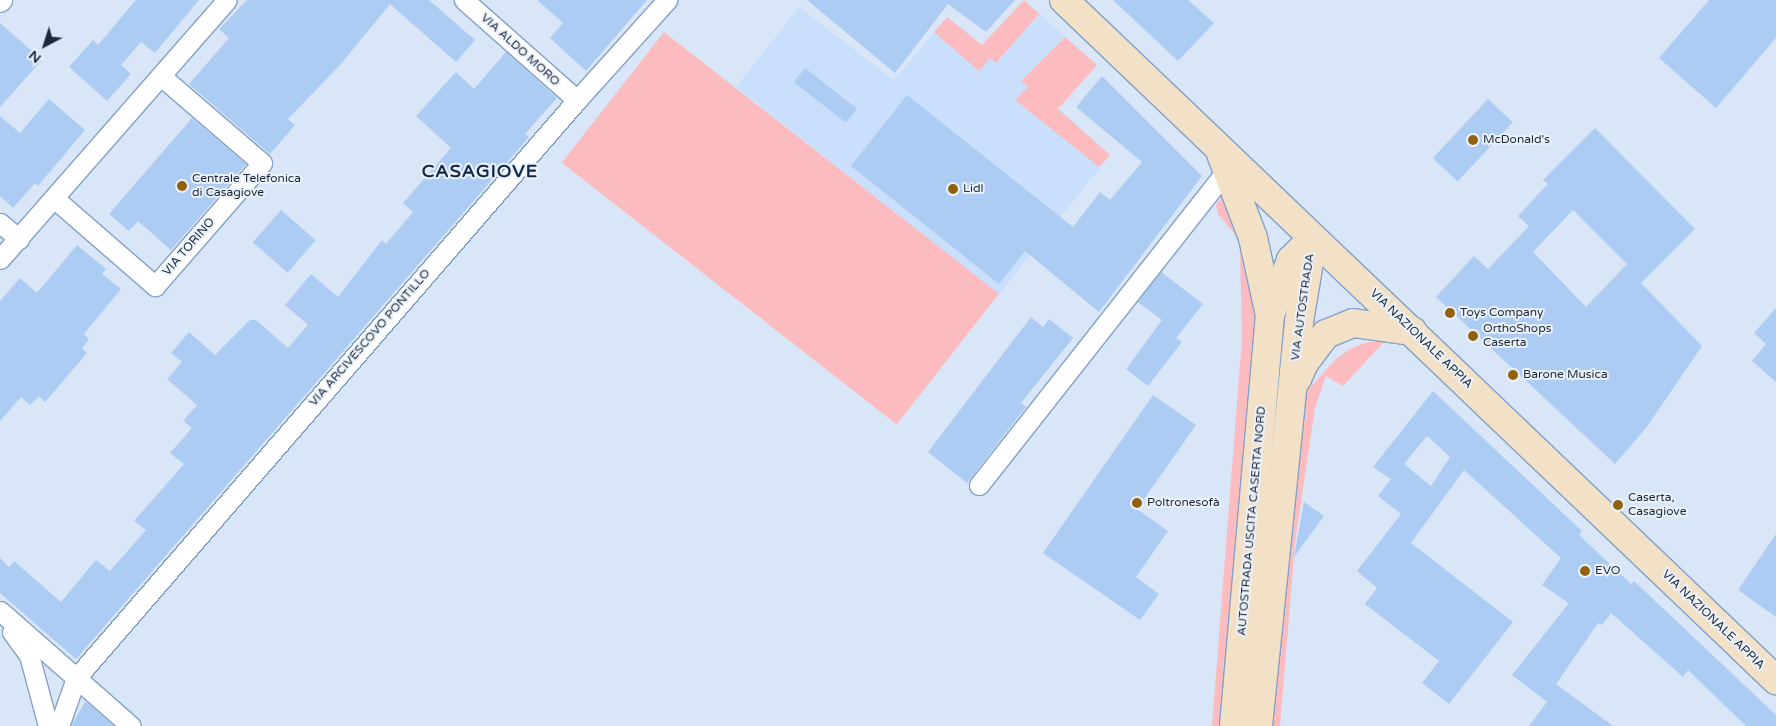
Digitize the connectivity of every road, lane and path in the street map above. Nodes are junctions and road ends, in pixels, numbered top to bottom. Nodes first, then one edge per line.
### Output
1 (228, 0) edge
2 (464, 0) edge
3 (667, 0) edge
4 (1064, 0) edge
5 (161, 76) junction
6 (577, 100) junction
7 (1226, 159) junction
8 (56, 199) junction
9 (0, 223) edge
10 (1313, 238) junction
11 (19, 239) junction
12 (0, 259) edge
13 (1270, 315) junction
14 (1412, 331) junction
15 (1292, 395) junction
16 (979, 485) dead end
17 (0, 611) edge
18 (0, 615) edge
19 (76, 678) junction
20 (1776, 680) edge
21 (48, 726) edge
22 (59, 726) edge
23 (131, 726) edge
24 (1234, 726) edge
25 (1258, 726) edge

1 - 5 street
2 - 6 street, VIA ALDO MORO
3 - 6 street, VIA ARCIVESCOVO PONTILLO
4 - 7 main road, VIA NAZIONALE APPIA
5 - 8 street
5 - 8 street, VIA TORINO
6 - 19 street, VIA ARCIVESCOVO PONTILLO
7 - 10 main road, VIA NAZIONALE APPIA
7 - 13 main road
7 - 16 street
8 - 11 street
9 - 11 street
10 - 13 main road, VIA AUTOSTRADA
10 - 14 main road, VIA NAZIONALE APPIA
10 - 15 main road, VIA AUTOSTRADA
11 - 12 street
13 - 24 main road, AUTOSTRADA USCITA CASERTA NORD
14 - 15 main road, VIA AUTOSTRADA
14 - 20 main road, VIA NAZIONALE APPIA
15 - 25 main road, AUTOSTRADA USCITA CASERTA NORD
17 - 19 street
18 - 21 street
19 - 22 street
19 - 23 street

